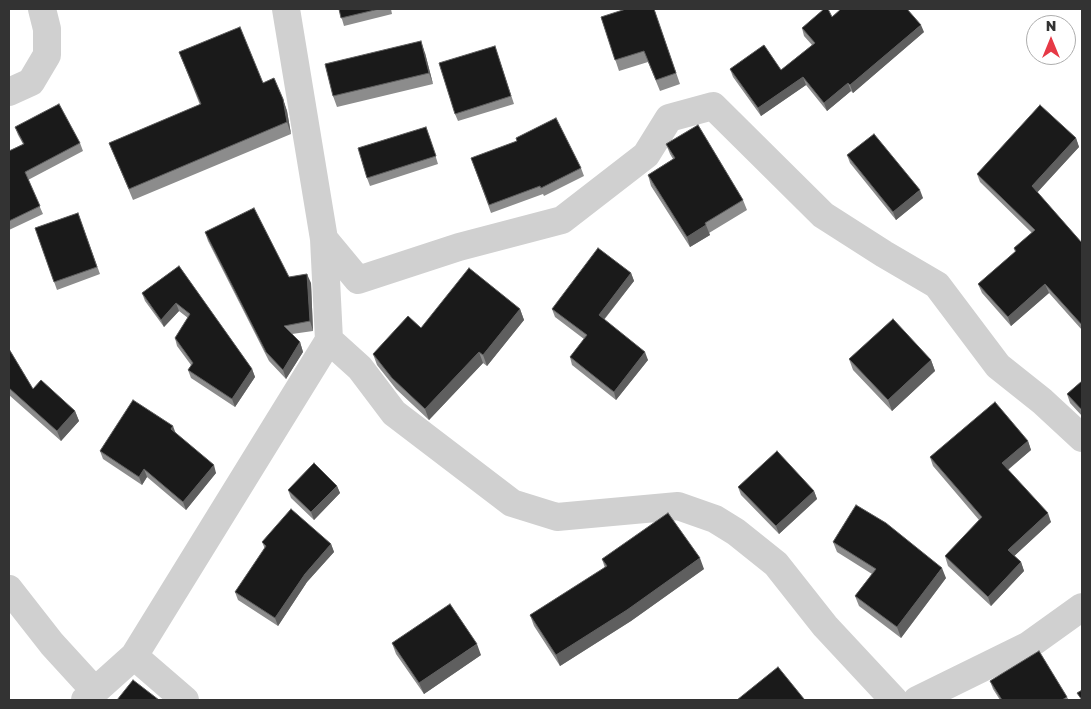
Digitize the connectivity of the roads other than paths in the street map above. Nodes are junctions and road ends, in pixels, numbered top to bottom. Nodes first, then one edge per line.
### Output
1 (42, 9) edge
2 (286, 9) edge
3 (9, 92) edge
4 (324, 239) junction
5 (329, 340) junction
6 (1082, 438) edge
7 (9, 589) edge
8 (1082, 607) edge
9 (134, 656) junction
10 (90, 696) edge
11 (185, 700) edge
12 (894, 700) edge
13 (917, 700) edge

1 - 3 street
2 - 4 street
4 - 5 street
4 - 6 street
5 - 9 street
5 - 12 street
7 - 10 street
8 - 13 street
9 - 10 street
9 - 11 street

